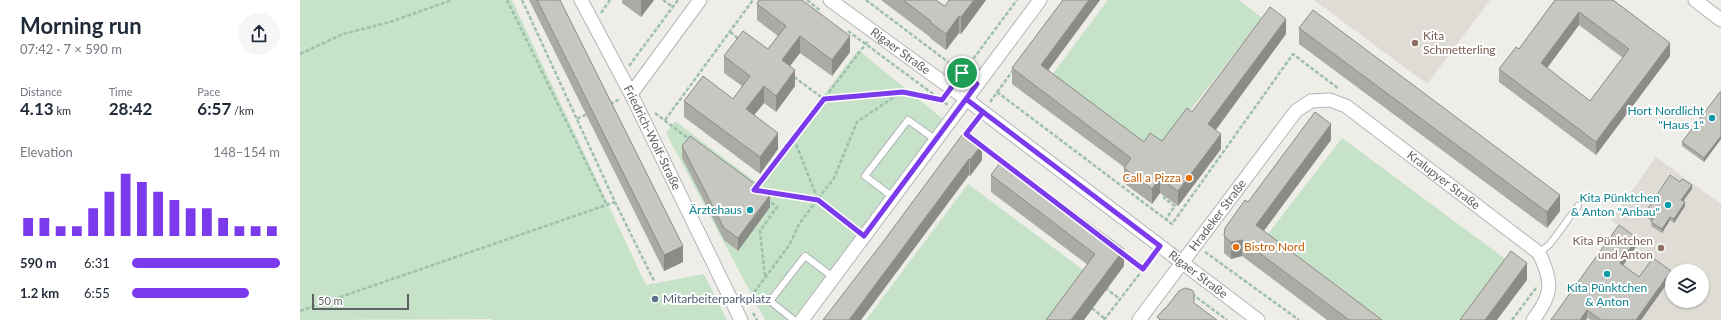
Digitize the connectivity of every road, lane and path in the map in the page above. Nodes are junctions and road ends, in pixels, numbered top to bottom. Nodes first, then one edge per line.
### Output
1 (452, 0) edge
2 (507, 0) edge
3 (522, 0) edge
4 (581, 0) edge
5 (663, 0) edge
6 (678, 0) edge
7 (700, 0) edge
8 (753, 0) edge
9 (807, 0) edge
10 (830, 0) edge
11 (866, 0) edge
12 (1017, 0) edge
13 (1040, 0) edge
14 (1695, 0) edge
15 (673, 7) junction
16 (824, 13) dead end
17 (1721, 20) edge
18 (842, 26) dead end
19 (730, 32) junction
20 (875, 33) junction
21 (741, 41) edge
22 (866, 44) junction
23 (300, 54) edge
24 (1015, 68) edge
25 (962, 73) junction
26 (790, 74) edge
27 (621, 76) junction
28 (977, 84) junction
29 (951, 88) junction
30 (903, 92) junction
31 (997, 92) junction
32 (631, 94) junction
33 (824, 99) junction
34 (966, 99) junction
35 (942, 100) junction
36 (604, 106) edge
37 (1346, 106) junction
38 (957, 111) junction
39 (1296, 111) joint
40 (654, 112) dead end
41 (983, 112) junction
42 (591, 113) edge
43 (577, 119) junction
44 (665, 120) junction
45 (966, 134) junction
46 (794, 139) junction
47 (972, 139) edge
48 (936, 140) junction
49 (961, 140) edge
50 (695, 144) edge
51 (978, 144) edge
52 (1010, 168) edge
53 (1165, 196) edge
54 (893, 197) junction
55 (766, 198) edge
56 (818, 200) junction
57 (615, 202) junction
58 (607, 205) junction
59 (1578, 206) dead end
60 (1166, 219) junction
61 (864, 236) junction
62 (1196, 245) junction
63 (1160, 246) junction
64 (1118, 250) edge
65 (1539, 253) junction
66 (1181, 263) junction
67 (1143, 269) junction
68 (1548, 272) junction
69 (766, 276) junction
70 (833, 277) junction
71 (654, 281) dead end
72 (1103, 286) edge
73 (1189, 292) edge
74 (1120, 299) junction
75 (1092, 308) edge
76 (300, 311) edge
77 (1105, 319) edge
78 (741, 320) edge
79 (757, 320) edge
80 (794, 320) edge
81 (802, 320) edge
82 (1139, 320) edge
83 (1227, 320) edge
84 (1258, 320) edge
85 (1299, 320) edge
86 (1512, 320) edge
87 (1533, 320) edge

1 - 23 path
2 - 58 path
3 - 43 path
4 - 27 street, Friedrich-Wolf-Straße
5 - 15 path
6 - 15 path
7 - 32 street
8 - 19 path
9 - 16 path
10 - 20 street, Rigaer Straße
11 - 25 path
12 - 25 path
13 - 28 street
14 - 17 street
15 - 27 path
18 - 22 path
19 - 21 path
19 - 44 path
20 - 22 path
20 - 29 street, Rigaer Straße
22 - 33 path
22 - 35 path
24 - 31 path
25 - 28 path
25 - 29 path
26 - 33 path
27 - 32 street, Friedrich-Wolf-Straße
28 - 34 street
29 - 34 street, Rigaer Straße
29 - 35 path
30 - 33 path
30 - 35 path
30 - 56 path
31 - 41 path
31 - 60 path
32 - 36 path
32 - 78 street, Friedrich-Wolf-Straße
33 - 46 path
34 - 38 street
34 - 41 street, Rigaer Straße
35 - 38 path
37 - 39 street, Kralupyer Straße
37 - 60 path
37 - 65 street, Kralupyer Straße
38 - 48 street
39 - 62 street, Hradeker Straße
40 - 44 path
41 - 45 path
41 - 63 street, Rigaer Straße
42 - 43 path
43 - 57 path
44 - 50 path
45 - 47 path
45 - 49 path
46 - 56 path
46 - 56 path
48 - 54 street
48 - 54 lane
51 - 52 path
53 - 60 path
54 - 61 street
55 - 69 path
56 - 61 path
56 - 69 path
57 - 58 path
57 - 71 path
58 - 76 path
59 - 65 lane
61 - 70 street
62 - 66 street, Hradeker Straße
62 - 85 path
63 - 66 street, Rigaer Straße
63 - 67 path
64 - 67 path
65 - 68 street, Kralupyer Straße
66 - 82 street, Hradeker Straße
66 - 84 street, Rigaer Straße
67 - 74 path
68 - 86 path
68 - 87 street, Kralupyer Straße
69 - 79 path
70 - 80 lane
70 - 81 street
72 - 74 path
73 - 83 path
74 - 77 path
75 - 77 path

